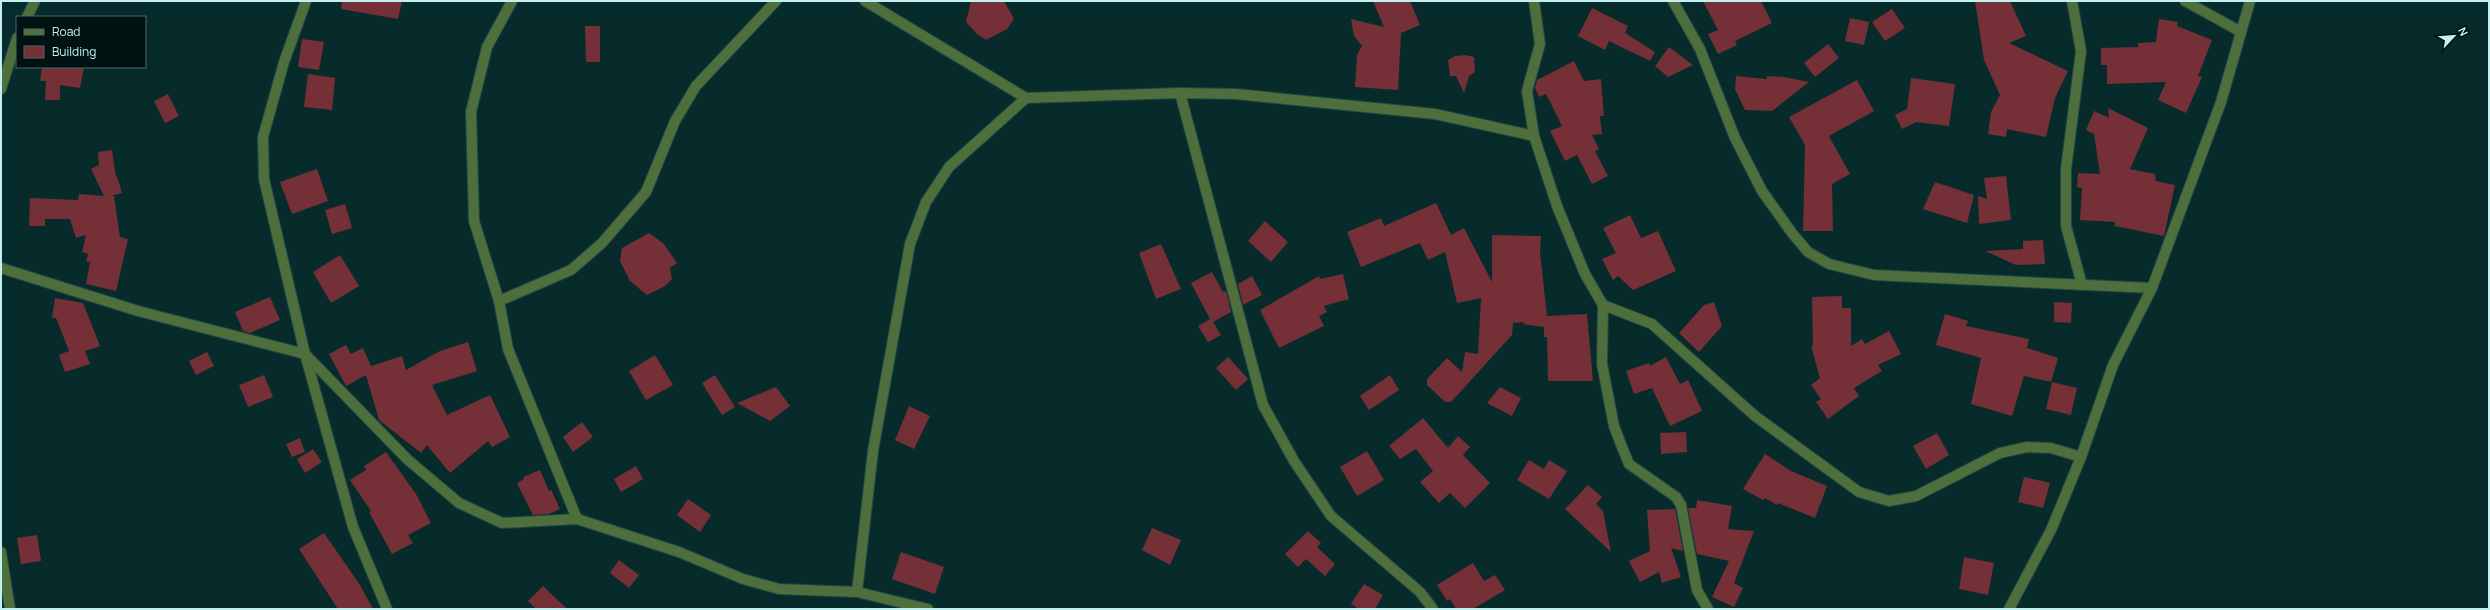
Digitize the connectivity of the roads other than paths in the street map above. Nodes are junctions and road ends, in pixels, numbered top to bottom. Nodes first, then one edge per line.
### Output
1 (35, 1) edge
2 (306, 1) edge
3 (512, 1) edge
4 (776, 1) edge
5 (865, 1) edge
6 (1534, 1) edge
7 (1673, 1) edge
8 (2072, 1) edge
9 (2185, 1) edge
10 (2250, 1) edge
11 (28, 16) edge
12 (2241, 32) junction
13 (16, 41) edge
14 (1, 89) edge
15 (1180, 92) junction
16 (1026, 98) junction
17 (1534, 136) junction
18 (1, 268) edge
19 (2082, 285) junction
20 (2152, 288) junction
21 (499, 301) junction
22 (1602, 305) junction
23 (305, 354) junction
24 (2081, 457) junction
25 (576, 519) junction
26 (1, 552) edge
27 (857, 592) junction
28 (10, 609) edge
29 (387, 609) edge
30 (928, 609) edge
31 (1433, 609) edge
32 (1708, 609) edge
33 (2009, 609) edge

1 - 11 street
2 - 23 street
3 - 21 street
4 - 21 street
5 - 16 street
6 - 17 street
7 - 19 street
8 - 19 street
9 - 12 street
10 - 12 street
12 - 20 street
13 - 14 street
15 - 16 street
15 - 17 street
15 - 31 street
16 - 27 street
17 - 22 street
18 - 23 street
19 - 20 street
20 - 24 street
21 - 25 street
22 - 24 street
22 - 32 street
23 - 25 street
23 - 29 street
24 - 33 street
25 - 27 street
26 - 28 street
27 - 30 street

